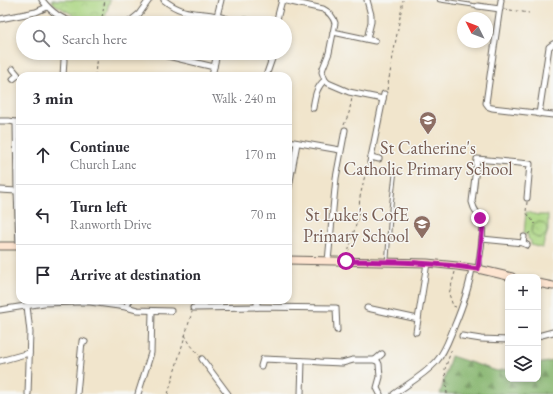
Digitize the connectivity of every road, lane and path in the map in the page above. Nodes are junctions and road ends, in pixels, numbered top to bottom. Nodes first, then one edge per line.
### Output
1 (42, 0) edge
2 (105, 0) edge
3 (149, 0) edge
4 (164, 0) edge
5 (221, 0) edge
6 (282, 0) edge
7 (367, 0) edge
8 (403, 0) edge
9 (439, 0) edge
10 (501, 0) edge
11 (478, 6) joint
12 (47, 7) junction
13 (500, 9) junction
14 (529, 13) dead end
15 (59, 16) edge
16 (102, 16) edge
17 (137, 16) edge
18 (217, 16) joint
19 (278, 16) edge
20 (0, 19) edge
21 (333, 32) junction
22 (366, 39) junction
23 (375, 41) dead end
24 (553, 44) edge
25 (64, 60) dead end
26 (96, 60) edge
27 (184, 60) edge
28 (216, 60) edge
29 (272, 60) edge
30 (214, 67) junction
31 (13, 69) dead end
32 (17, 72) edge
33 (63, 72) edge
34 (95, 72) edge
35 (213, 72) edge
36 (267, 72) edge
37 (16, 78) edge
38 (13, 79) dead end
39 (325, 80) junction
40 (353, 93) junction
41 (383, 96) junction
42 (312, 108) dead end
43 (539, 114) junction
44 (553, 115) edge
45 (0, 121) edge
46 (16, 122) edge
47 (345, 130) joint
48 (292, 142) edge
49 (297, 143) junction
50 (340, 150) junction
51 (379, 159) dead end
52 (370, 160) junction
53 (292, 170) edge
54 (395, 172) dead end
55 (0, 190) edge
56 (16, 191) edge
57 (527, 198) joint
58 (535, 224) dead end
59 (524, 237) dead end
60 (482, 239) junction
61 (0, 246) edge
62 (16, 246) edge
63 (292, 260) edge
64 (328, 261) junction
65 (346, 261) junction
66 (387, 262) junction
67 (427, 264) junction
68 (457, 266) junction
69 (475, 269) junction
70 (505, 275) edge
71 (541, 284) edge
72 (553, 286) edge
73 (38, 304) edge
74 (104, 304) edge
75 (128, 304) edge
76 (27, 306) junction
77 (126, 307) junction
78 (257, 307) joint
79 (193, 308) joint
80 (367, 308) dead end
81 (461, 309) junction
82 (0, 310) edge
83 (152, 311) junction
84 (171, 311) dead end
85 (418, 319) junction
86 (337, 330) dead end
87 (416, 332) dead end
88 (552, 332) edge
89 (185, 335) junction
90 (541, 335) edge
91 (462, 336) dead end
92 (505, 340) edge
93 (82, 341) dead end
94 (452, 345) dead end
95 (29, 353) junction
96 (382, 354) dead end
97 (202, 359) joint
98 (375, 360) junction
99 (302, 361) junction
100 (0, 364) edge
101 (261, 366) dead end
102 (28, 394) edge
103 (77, 394) edge
104 (138, 394) edge
105 (168, 394) edge
106 (228, 394) edge
107 (301, 394) edge
108 (380, 394) edge
109 (394, 394) edge
110 (447, 394) edge

1 - 12 street
2 - 16 path
3 - 17 street
4 - 18 street
5 - 18 street
6 - 19 street
6 - 21 street
7 - 22 street
8 - 41 path
9 - 11 lane
10 - 13 street
11 - 13 street
12 - 15 street
12 - 20 street
13 - 14 path
13 - 43 street
21 - 22 street
21 - 39 street
22 - 23 street
24 - 43 street
25 - 33 street
26 - 34 path
27 - 30 street
28 - 30 street
29 - 36 street
30 - 35 street
31 - 32 street
37 - 38 street
39 - 40 street
39 - 42 street
40 - 41 street
40 - 47 path
41 - 52 street
43 - 44 street
45 - 46 street
47 - 50 street
48 - 49 street
49 - 50 street
49 - 53 street
50 - 64 street
51 - 52 street
52 - 65 path
54 - 66 lane
55 - 56 street
57 - 58 path
57 - 60 street
59 - 60 street
60 - 69 street
61 - 62 main road
63 - 64 main road
64 - 65 main road
65 - 66 main road
66 - 67 main road
67 - 68 main road
67 - 85 street
68 - 69 main road
68 - 81 path
69 - 70 main road
69 - 81 street
71 - 72 main road
73 - 76 street
74 - 77 street
75 - 77 street
76 - 82 street
76 - 95 street
77 - 83 street
78 - 79 street
78 - 86 street
79 - 89 path
80 - 85 street
81 - 109 street
83 - 84 street
83 - 104 street
85 - 87 street
88 - 90 street
89 - 97 path
89 - 105 path
91 - 92 street
93 - 103 street
94 - 110 path
95 - 100 street
95 - 102 street
96 - 98 street
97 - 106 street
98 - 99 street
98 - 108 street
99 - 101 street
99 - 107 street

